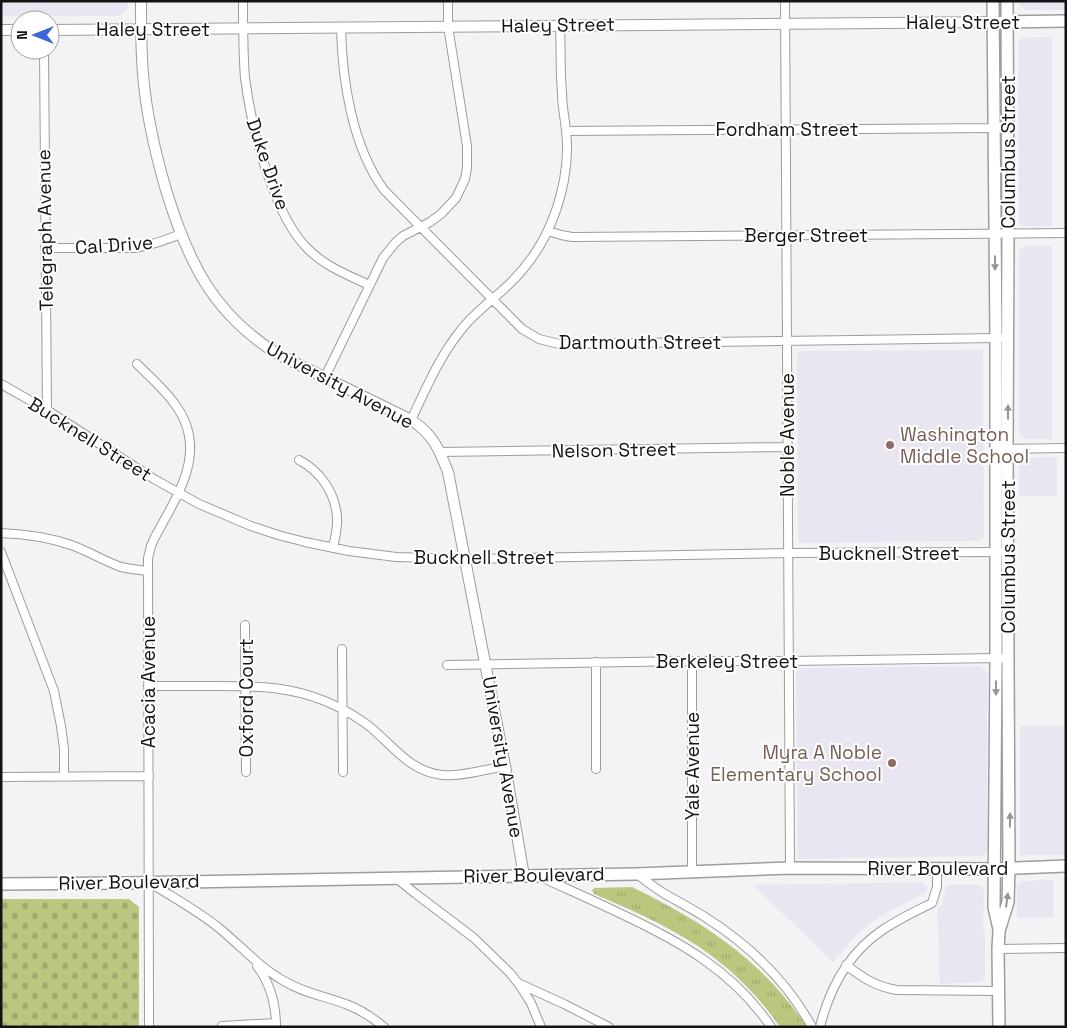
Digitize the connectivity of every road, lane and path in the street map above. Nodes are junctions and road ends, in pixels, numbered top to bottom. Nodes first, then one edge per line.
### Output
1 (141, 1) edge
2 (243, 1) edge
3 (448, 1) edge
4 (785, 1) edge
5 (993, 1) edge
6 (1007, 1) edge
7 (1066, 21) edge
8 (994, 22) junction
9 (1007, 22) junction
10 (785, 23) junction
11 (560, 25) junction
12 (448, 26) junction
13 (341, 27) junction
14 (141, 28) junction
15 (243, 28) junction
16 (60, 30) edge
17 (44, 60) edge
18 (1008, 125) junction
19 (995, 128) junction
20 (786, 129) junction
21 (566, 131) junction
22 (420, 226) junction
23 (548, 231) junction
24 (1066, 233) edge
25 (180, 234) junction
26 (995, 234) junction
27 (1008, 234) junction
28 (786, 235) junction
29 (45, 248) junction
30 (370, 285) junction
31 (492, 299) junction
32 (1008, 335) junction
33 (996, 339) junction
34 (787, 341) junction
35 (137, 364) dead end
36 (325, 377) junction
37 (1, 384) edge
38 (47, 410) junction
39 (411, 420) junction
40 (788, 447) junction
41 (1066, 448) edge
42 (1002, 449) junction
43 (440, 452) junction
44 (299, 460) dead end
45 (178, 493) junction
46 (1, 533) edge
47 (333, 548) junction
48 (1, 552) edge
49 (996, 552) junction
50 (1008, 552) junction
51 (788, 553) junction
52 (465, 558) junction
53 (148, 570) junction
54 (245, 625) dead end
55 (342, 649) dead end
56 (1002, 658) junction
57 (692, 661) junction
58 (789, 661) junction
59 (596, 662) junction
60 (486, 664) junction
61 (447, 665) dead end
62 (148, 686) junction
63 (246, 686) junction
64 (342, 709) junction
65 (505, 766) junction
66 (596, 769) dead end
67 (246, 772) dead end
68 (343, 772) dead end
69 (149, 776) junction
70 (1, 777) edge
71 (64, 777) junction
72 (1066, 866) edge
73 (790, 868) junction
74 (937, 868) junction
75 (1010, 868) junction
76 (995, 869) junction
77 (692, 871) junction
78 (636, 874) junction
79 (538, 875) junction
80 (524, 876) junction
81 (396, 878) junction
82 (150, 882) junction
83 (1, 884) edge
84 (999, 931) junction
85 (1066, 948) edge
86 (998, 949) junction
87 (250, 956) junction
88 (846, 965) junction
89 (518, 983) junction
90 (998, 991) junction
91 (276, 1025) edge
92 (150, 1027) edge
93 (222, 1027) edge
94 (384, 1027) edge
95 (541, 1027) edge
96 (609, 1027) edge
97 (771, 1027) edge
98 (812, 1027) edge
99 (820, 1027) edge
100 (998, 1027) edge

1 - 14 street, University Avenue
2 - 15 street, Duke Drive
3 - 12 street
4 - 10 street, Noble Avenue
5 - 8 main road, Columbus Street
6 - 9 main road, Columbus Street
7 - 9 main road, Haley Street
8 - 9 street, Haley Street
8 - 10 street, Haley Street
8 - 19 main road, Columbus Street
9 - 18 main road, Columbus Street
10 - 11 street, Haley Street
10 - 20 street, Noble Avenue
11 - 12 street, Haley Street
11 - 21 street
12 - 13 street, Haley Street
12 - 22 street
13 - 15 street, Haley Street
13 - 22 street, Dartmouth Street
14 - 15 street, Haley Street
14 - 16 street, Haley Street
14 - 25 street, University Avenue
15 - 30 street, Duke Drive
17 - 29 street, Telegraph Avenue
18 - 19 street, Fordham Street
18 - 27 main road, Columbus Street
19 - 20 street, Fordham Street
19 - 26 main road, Columbus Street
20 - 21 street, Fordham Street
20 - 28 street, Noble Avenue
21 - 23 street
22 - 30 street
22 - 31 street, Dartmouth Street
23 - 28 street, Berger Street
23 - 31 street
24 - 27 street, Berger Street
25 - 29 street, Cal Drive
25 - 36 street, University Avenue
26 - 27 street, Berger Street
26 - 28 street, Berger Street
26 -> 33 main road, Columbus Street
27 - 32 main road, Columbus Street
28 - 34 street, Noble Avenue
29 - 38 street, Telegraph Avenue
30 - 36 street
31 - 34 street, Dartmouth Street
31 - 39 street
32 - 33 street, Dartmouth Street
42 -> 32 main road, Columbus Street
33 - 34 street, Dartmouth Street
33 - 42 main road, Columbus Street
34 - 40 street, Noble Avenue
35 - 45 street, Acacia Avenue
36 - 39 street, University Avenue
37 - 38 street, Bucknell Street
38 - 45 street, Bucknell Street
39 - 43 street, University Avenue
40 - 43 street, Nelson Street
40 - 51 street, Noble Avenue
41 - 42 street
42 - 49 main road, Columbus Street
42 - 50 main road, Columbus Street
43 - 52 street, University Avenue
44 - 47 street
45 - 47 street, Bucknell Street
45 - 53 street, Acacia Avenue
46 - 53 street
47 - 52 street, Bucknell Street
48 - 71 street
49 - 50 street, Bucknell Street
49 - 51 street, Bucknell Street
49 - 56 main road, Columbus Street
50 - 56 main road, Columbus Street
51 - 52 street, Bucknell Street
51 - 58 street, Noble Avenue
52 - 60 street, University Avenue
53 - 62 street, Acacia Avenue
54 - 63 street, Oxford Court
55 - 64 street
56 - 58 street, Berkeley Street
75 -> 56 main road, Columbus Street
56 -> 76 main road, Columbus Street
57 - 58 street, Berkeley Street
57 - 59 street, Berkeley Street
57 - 77 street, Yale Avenue
58 - 73 street, Noble Avenue
59 - 60 street, Berkeley Street
59 - 66 street
60 - 61 street, Berkeley Street
60 - 65 street, University Avenue
62 - 63 street
62 - 69 street, Acacia Avenue
63 - 64 street
63 - 67 street, Oxford Court
64 - 65 street
64 - 68 street
65 - 80 street, University Avenue
69 - 71 street
69 - 82 street, Acacia Avenue
70 - 71 street
72 - 75 main road, River Boulevard
73 - 74 main road, River Boulevard
73 - 77 main road, River Boulevard
74 - 76 main road, River Boulevard
74 - 88 street
75 - 76 main road, River Boulevard
84 -> 75 main road, Columbus Street
76 - 84 main road, Columbus Street
77 - 78 main road, River Boulevard
78 - 79 main road, River Boulevard
78 - 98 street
79 - 80 main road, River Boulevard
79 - 97 street
80 - 81 main road, River Boulevard
81 - 82 main road, River Boulevard
81 - 89 street
82 - 83 main road, River Boulevard
82 - 87 street
82 - 92 street, Acacia Avenue
84 - 86 main road, Columbus Street
85 - 86 street
86 - 90 main road, Columbus Street
87 - 91 street
87 - 94 street
88 - 90 street
88 - 99 street
89 - 95 street
89 - 96 street
90 - 100 main road, Columbus Street
91 - 93 street

